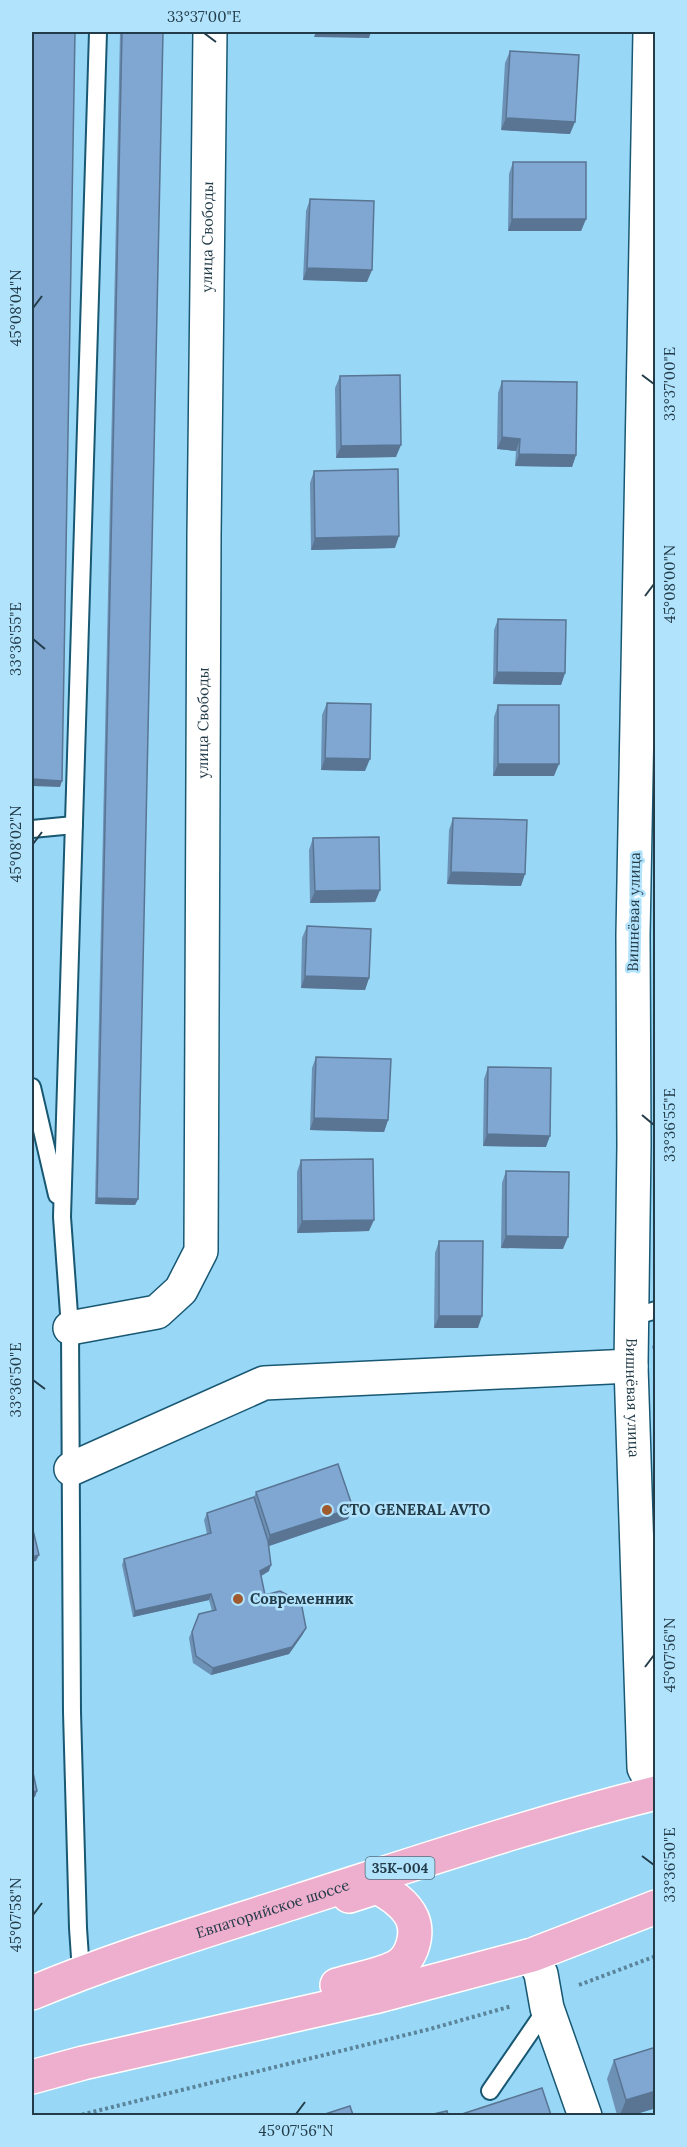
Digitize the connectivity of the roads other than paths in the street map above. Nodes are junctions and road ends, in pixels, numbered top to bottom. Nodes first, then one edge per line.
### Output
1 (98, 32) edge
2 (210, 32) edge
3 (650, 32) edge
4 (650, 304) edge
5 (74, 825) junction
6 (32, 829) edge
7 (645, 876) edge
8 (32, 1088) edge
9 (62, 1217) junction
10 (644, 1314) edge
11 (70, 1329) junction
12 (631, 1366) junction
13 (71, 1469) junction
14 (656, 1791) edge
15 (656, 1907) edge
16 (147, 1950) junction
17 (532, 1955) junction
18 (81, 1972) junction
19 (32, 1993) edge
20 (546, 2002) junction
21 (186, 2040) junction
22 (32, 2077) edge
23 (490, 2091) dead end
24 (585, 2115) edge

1 - 5 lane
2 - 11 street, улица Свободы
3 - 4 street, Вишнёвая улица
4 - 7 street, Вишнёвая улица
5 - 6 lane
5 - 9 lane
7 - 10 street, Вишнёвая улица
8 - 9 lane
9 - 11 lane
10 - 12 street, Вишнёвая улица
11 - 13 lane
12 - 13 street
12 - 14 street, Вишнёвая улица
13 - 18 lane
14 - 16 main road, Евпаторийское шоссе / 35К-004
15 - 17 main road
16 - 18 main road, Евпаторийское шоссе / 35К-004
16 - 21 main road
17 - 20 street
17 - 21 main road
18 - 19 main road, Евпаторийское шоссе / 35К-004
20 - 23 lane
20 - 24 street
21 - 22 main road

